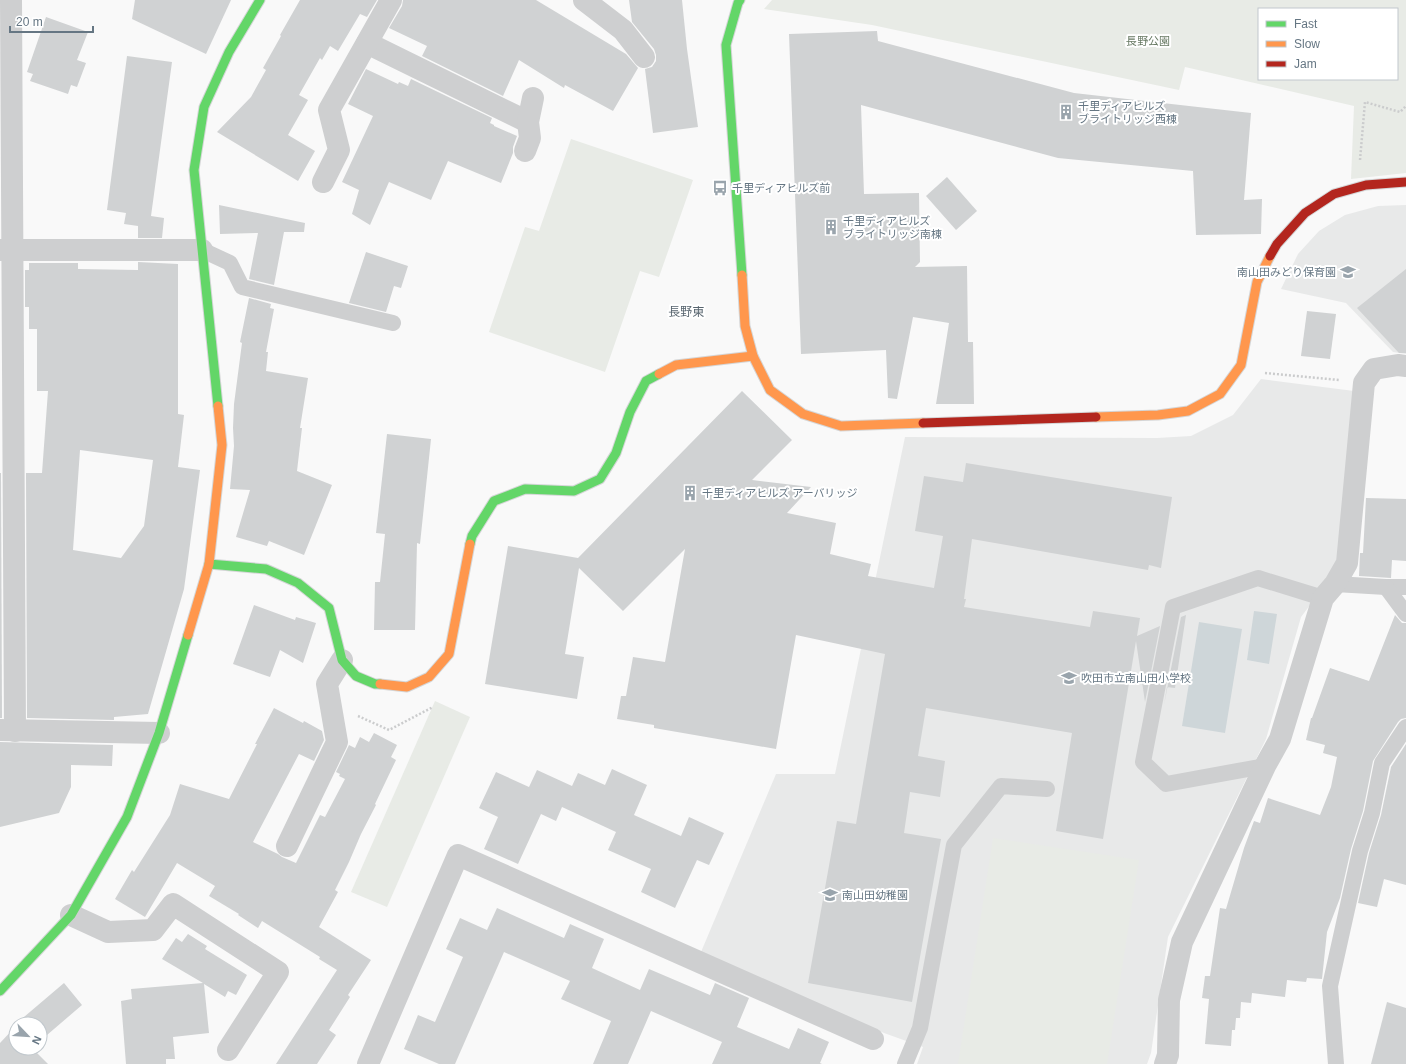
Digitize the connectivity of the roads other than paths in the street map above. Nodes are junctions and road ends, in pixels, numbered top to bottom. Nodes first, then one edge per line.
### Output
1 (11, 0) edge
2 (260, 0) edge
3 (391, 0) edge
4 (584, 0) edge
5 (740, 0) edge
6 (367, 43) junction
7 (644, 57) dead end
8 (532, 98) dead end
9 (528, 122) junction
10 (525, 151) dead end
11 (323, 182) dead end
12 (1406, 182) edge
13 (6, 250) edge
14 (202, 250) junction
15 (393, 323) dead end
16 (753, 356) junction
17 (1406, 366) edge
18 (7, 548) edge
19 (209, 564) junction
20 (1386, 587) junction
21 (1406, 587) edge
22 (1329, 591) junction
23 (1406, 614) edge
24 (342, 660) junction
25 (1406, 727) edge
26 (7, 730) edge
27 (159, 733) junction
28 (1265, 766) junction
29 (1047, 789) dead end
30 (287, 846) dead end
31 (71, 915) junction
32 (0, 991) edge
33 (873, 1039) dead end
34 (228, 1050) dead end
35 (368, 1064) edge
36 (905, 1064) edge
37 (1165, 1064) edge
38 (1336, 1064) edge

1 - 13 street
2 - 14 street
3 - 6 street
4 - 7 street
5 - 16 street
6 - 9 street
6 - 11 street
8 - 9 street
9 - 10 street
12 - 16 street
13 - 14 street
13 - 18 street
14 - 15 lane
14 - 19 street
16 - 24 street
17 - 22 street
18 - 26 street
19 - 24 street
19 - 27 street
20 - 21 lane
20 - 22 lane
20 - 23 lane
22 - 28 street
22 - 28 lane
24 - 30 street
25 - 38 lane
26 - 27 street
27 - 31 street
28 - 37 street
29 - 36 lane
31 - 32 street
31 - 34 street
33 - 35 street

